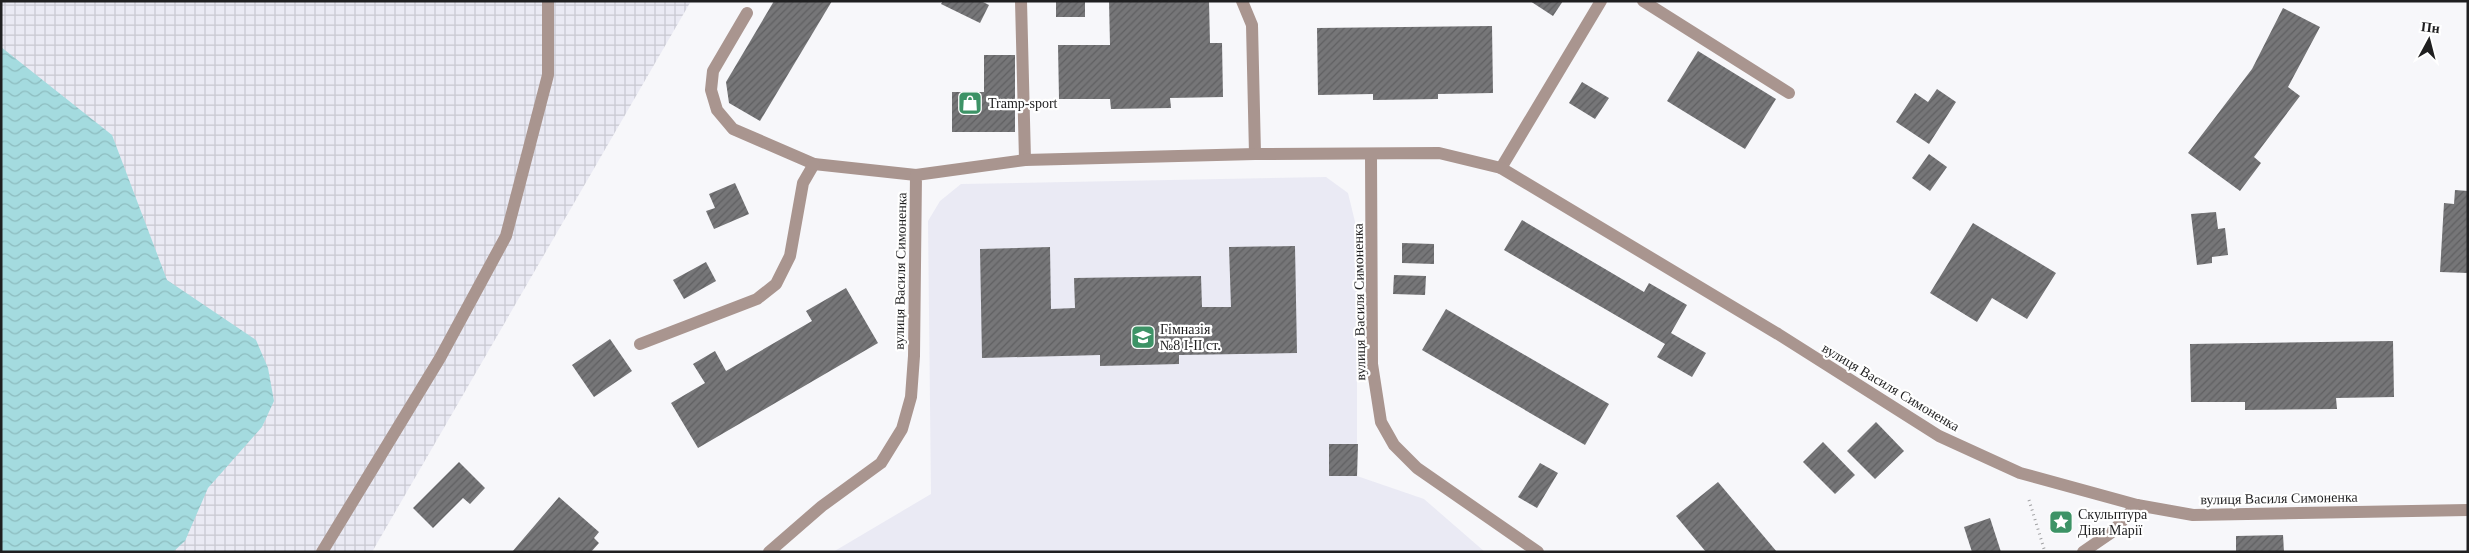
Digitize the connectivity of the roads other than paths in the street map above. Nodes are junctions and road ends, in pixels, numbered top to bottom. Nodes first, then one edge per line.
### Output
1 (548, 1) edge
2 (1021, 1) edge
3 (1242, 1) edge
4 (1601, 1) edge
5 (1643, 1) edge
6 (747, 13) dead end
7 (1789, 93) dead end
8 (1255, 154) junction
9 (1371, 156) junction
10 (1025, 160) junction
11 (814, 164) junction
12 (1501, 168) junction
13 (916, 175) junction
14 (640, 344) dead end
15 (2136, 505) junction
16 (2468, 510) edge
17 (322, 552) edge
18 (769, 552) edge
19 (1538, 552) edge
20 (2083, 552) edge

1 - 17 street
2 - 10 street
3 - 8 street
4 - 12 street
5 - 7 street
6 - 11 street
8 - 9 street, вулиця Василя Симоненка
8 - 10 street, вулиця Василя Симоненка
9 - 12 street, вулиця Василя Симоненка
9 - 19 street, вулиця Василя Симоненка
10 - 13 street, вулиця Василя Симоненка
11 - 13 street
11 - 14 street
12 - 15 street, вулиця Василя Симоненка
13 - 18 street, вулиця Василя Симоненка
15 - 16 street, вулиця Василя Симоненка
15 - 20 street

